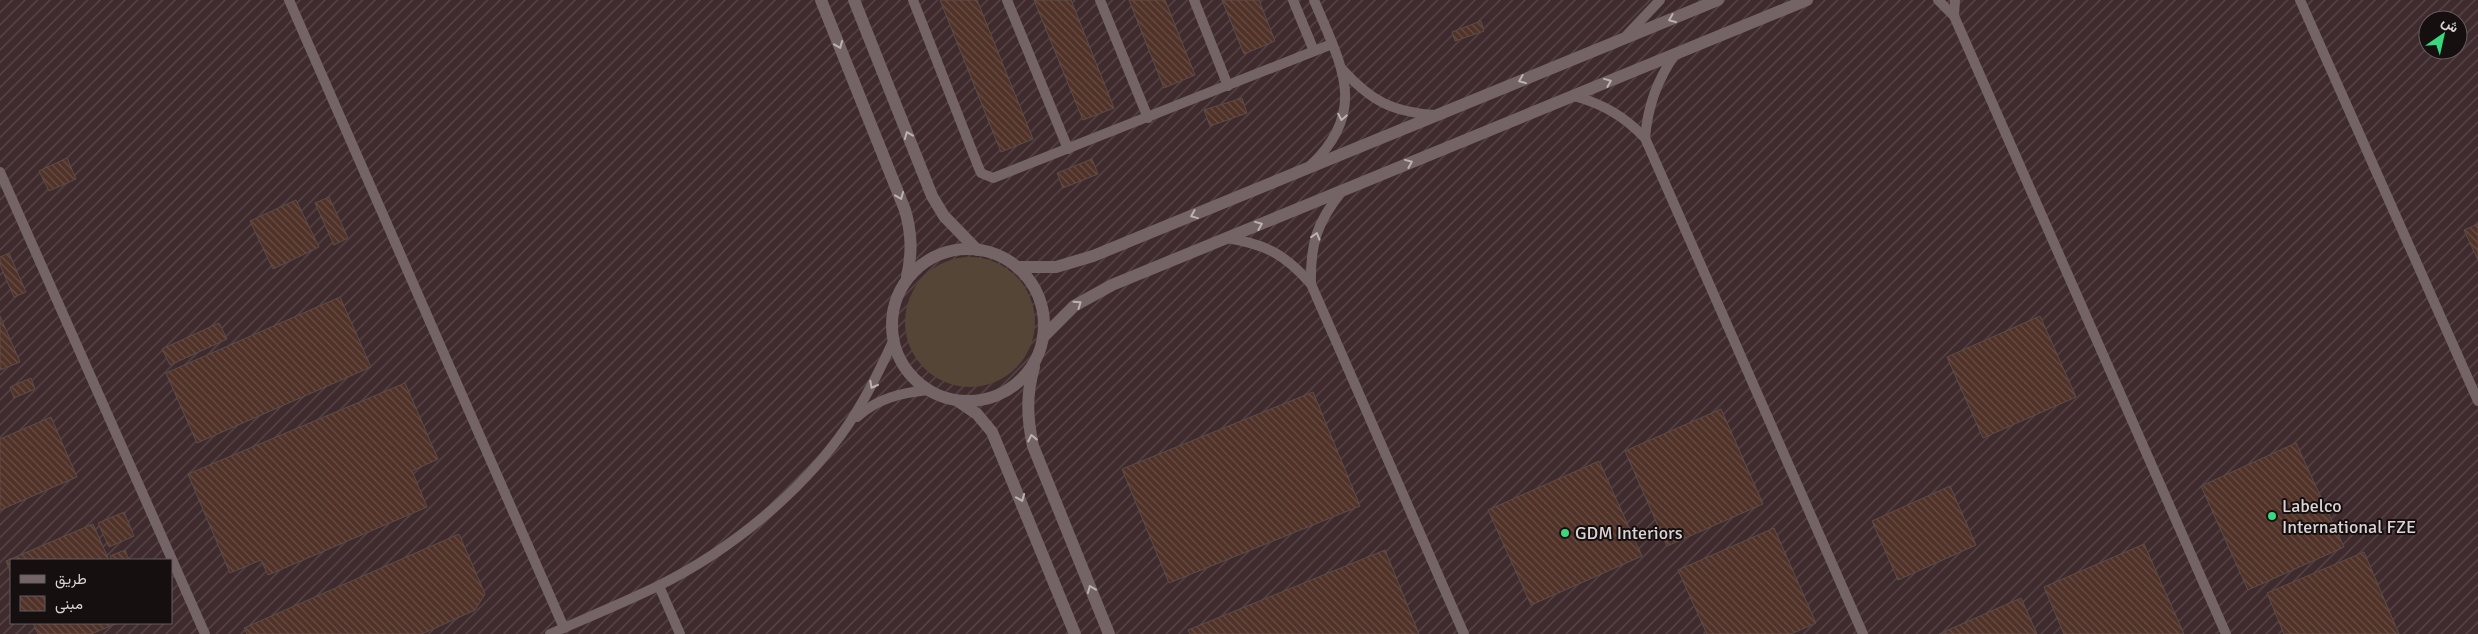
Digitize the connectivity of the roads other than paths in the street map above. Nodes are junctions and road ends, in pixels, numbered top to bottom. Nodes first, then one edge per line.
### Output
1 (289, 0) edge
2 (821, 0) edge
3 (854, 0) edge
4 (913, 0) edge
5 (1007, 0) edge
6 (1100, 0) edge
7 (1194, 0) edge
8 (1293, 0) edge
9 (1314, 0) edge
10 (1660, 0) edge
11 (1718, 0) edge
12 (1807, 0) edge
13 (1938, 0) edge
14 (1955, 0) edge
15 (2300, 0) edge
16 (1954, 16) junction
17 (1622, 40) junction
18 (1332, 44) junction
19 (1314, 51) junction
20 (1675, 54) junction
21 (1342, 68) junction
22 (1228, 86) junction
23 (1574, 96) junction
24 (1436, 116) junction
25 (1148, 118) junction
26 (1645, 138) junction
27 (1068, 149) junction
28 (1308, 168) junction
29 (0, 172) edge
30 (1343, 190) junction
31 (1227, 238) junction
32 (977, 250) junction
33 (1017, 267) junction
34 (907, 279) junction
35 (1311, 284) junction
36 (1043, 337) junction
37 (893, 341) junction
38 (1036, 361) junction
39 (928, 390) junction
40 (958, 401) junction
41 (2478, 401) edge
42 (848, 426) junction
43 (659, 586) junction
44 (564, 628) junction
45 (206, 634) edge
46 (550, 634) edge
47 (680, 634) edge
48 (1075, 634) edge
49 (1109, 634) edge
50 (1464, 634) edge
51 (1864, 634) edge
52 (2226, 634) edge

1 - 44 lane
2 -> 34 street
32 -> 3 street
4 - 27 lane
5 - 27 lane
6 - 25 lane
7 - 22 lane
8 - 19 lane
9 - 18 lane
10 - 17 lane
11 -> 17 street
12 - 20 street
13 - 16 lane
14 - 16 lane
15 - 41 lane
16 - 52 lane
17 -> 24 street
18 - 19 lane
18 - 21 lane
19 - 22 lane
23 -> 20 street
20 - 26 lane
21 - 24 lane
21 -> 28 lane
22 - 25 lane
23 - 26 lane
30 -> 23 street
24 - 28 street
25 - 27 lane
26 - 51 lane
28 -> 33 street
29 - 45 lane
31 -> 30 street
35 -> 30 lane
31 - 35 lane
36 -> 31 street
32 - 33 street
32 - 34 street
33 - 36 street
34 - 37 street
35 - 50 lane
36 - 38 street
37 - 39 street
37 -> 42 lane
38 - 40 street
49 -> 38 street
39 - 40 street
39 - 42 lane
40 -> 48 street
42 - 43 lane
43 - 44 lane
43 - 47 lane
44 - 46 lane

